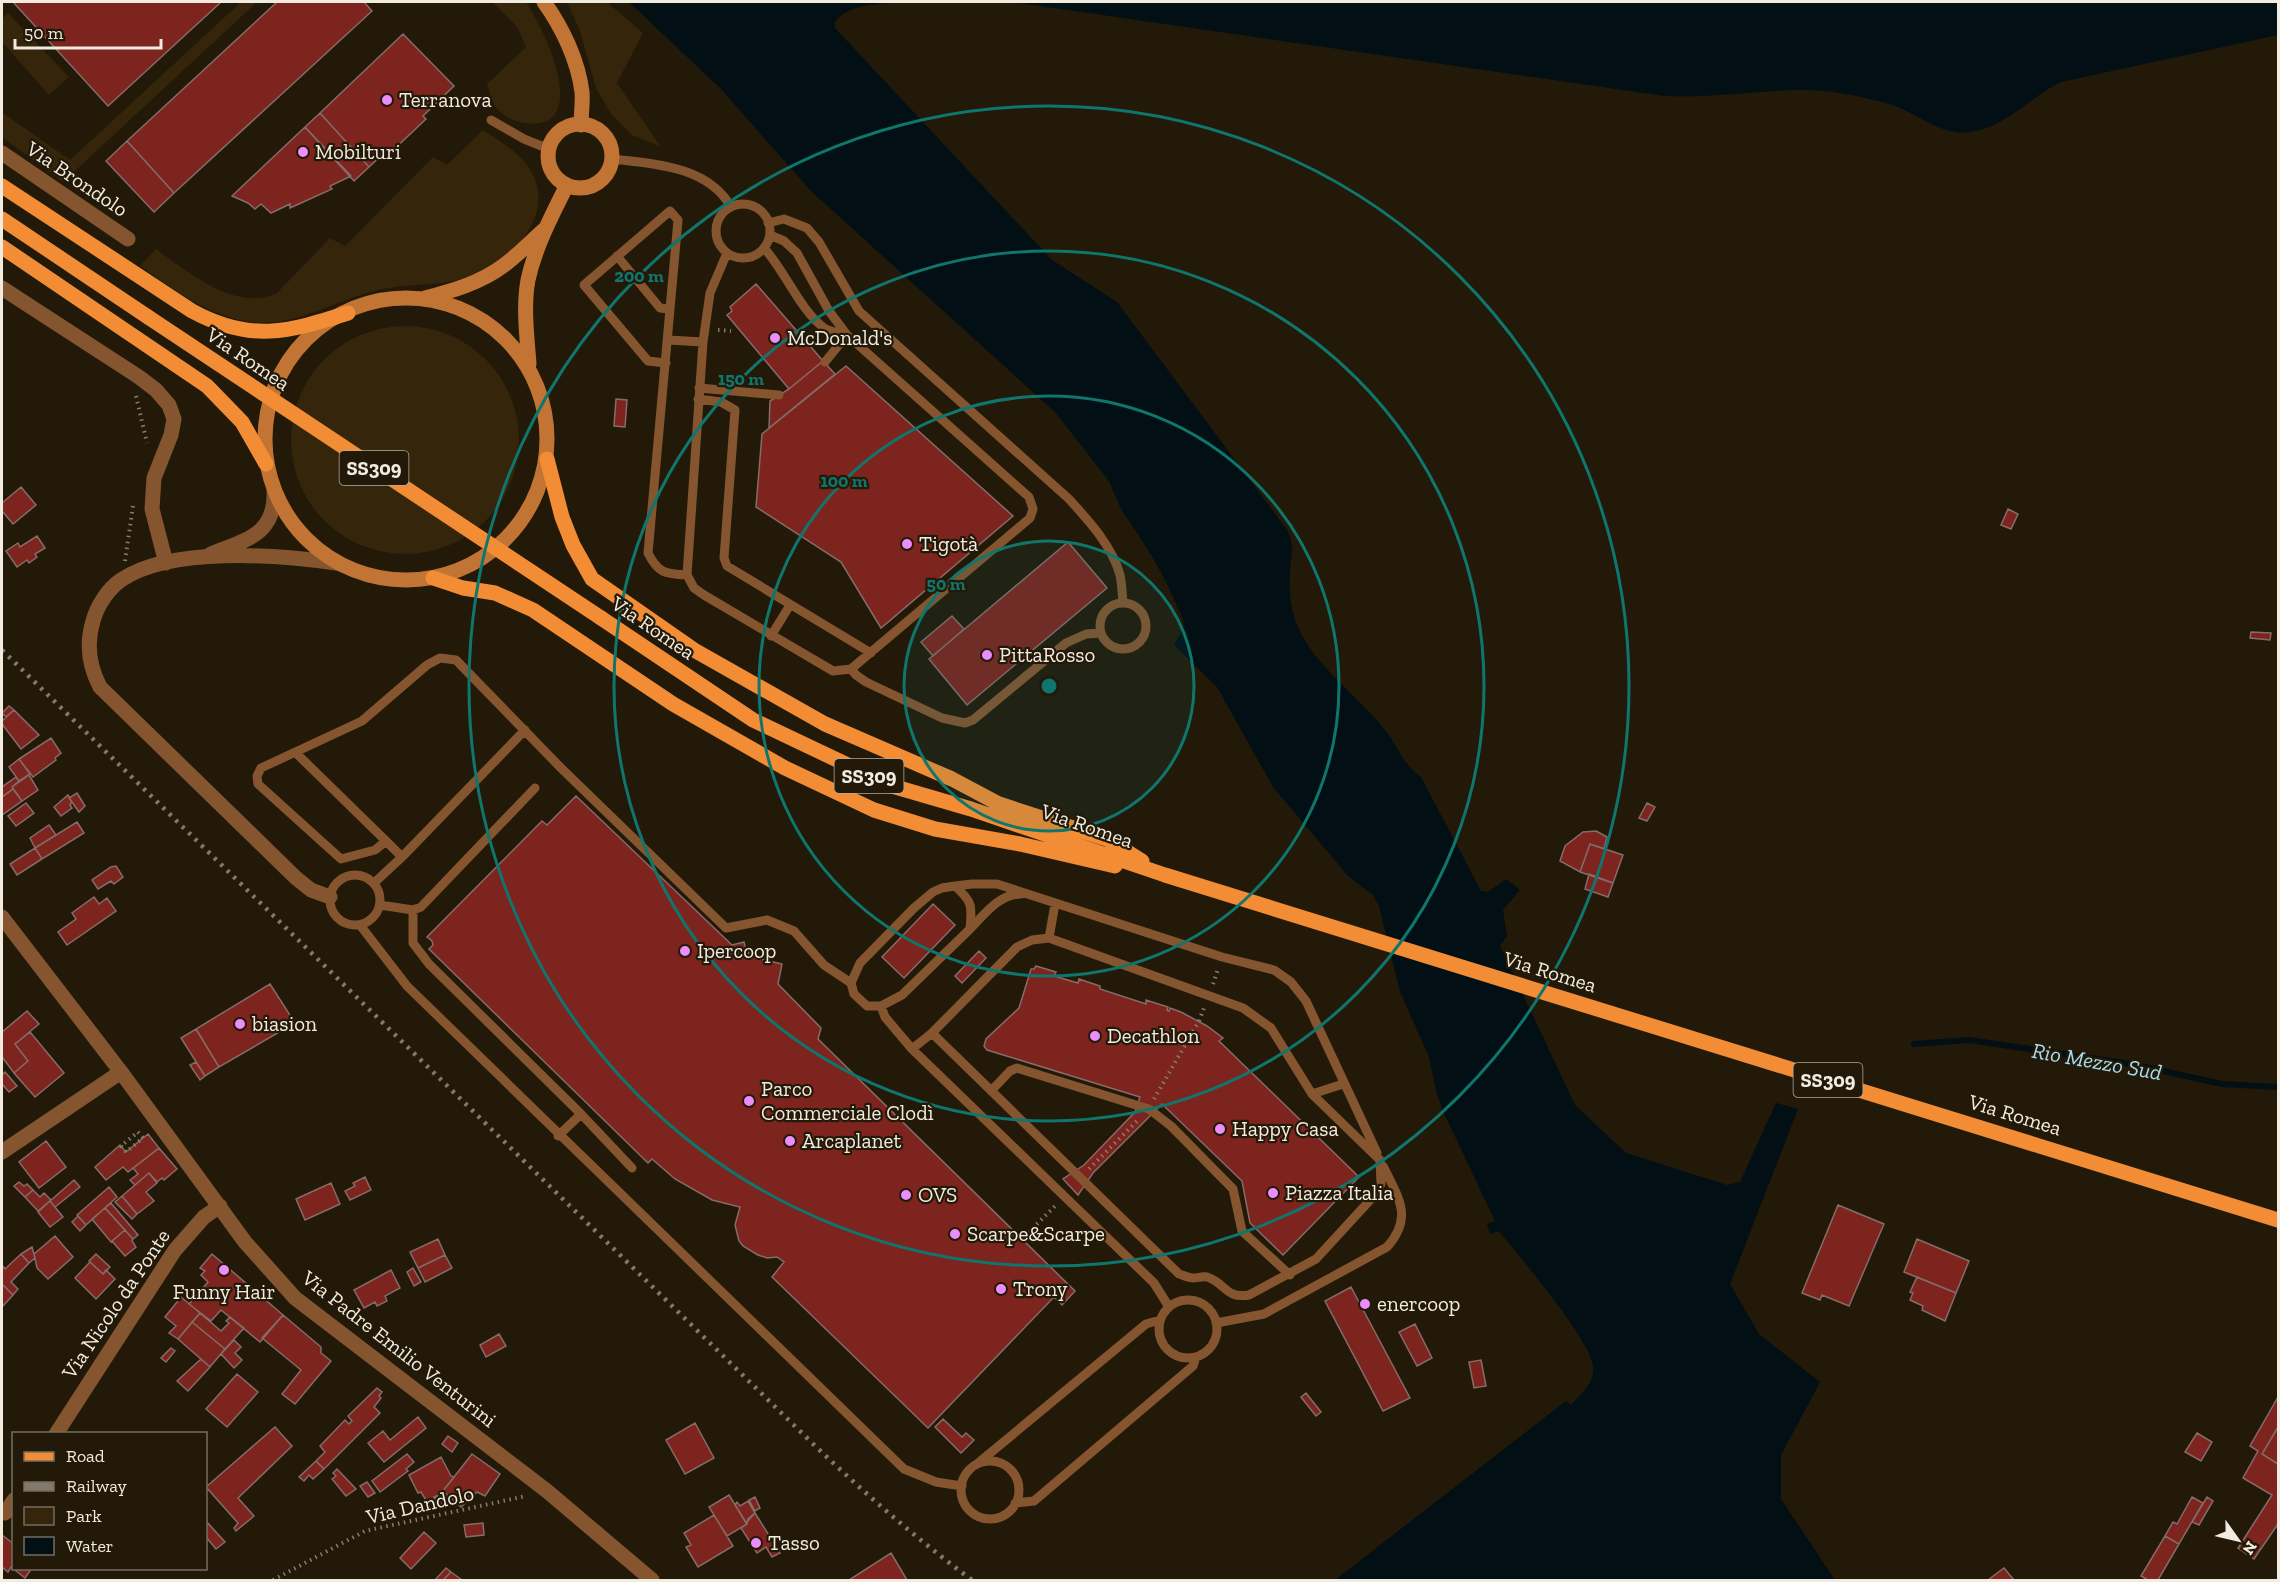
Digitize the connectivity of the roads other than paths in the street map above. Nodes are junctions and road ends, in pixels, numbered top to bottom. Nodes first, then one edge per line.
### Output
1 (544, 2) edge
2 (491, 120) dead end
3 (581, 125) junction
4 (549, 149) junction
5 (2, 153) edge
6 (612, 159) junction
7 (567, 185) junction
8 (2, 186) edge
9 (731, 207) junction
10 (2, 219) edge
11 (768, 223) junction
12 (545, 229) junction
13 (770, 235) junction
14 (128, 239) dead end
15 (2, 247) edge
16 (764, 248) junction
17 (727, 253) junction
18 (617, 256) junction
19 (2, 288) edge
20 (421, 299) junction
21 (669, 309) junction
22 (348, 313) junction
23 (847, 335) junction
24 (668, 340) junction
25 (703, 342) junction
26 (825, 362) dead end
27 (666, 363) junction
28 (529, 364) junction
29 (699, 387) junction
30 (779, 395) dead end
31 (698, 399) junction
32 (547, 459) junction
33 (266, 464) junction
34 (274, 491) junction
35 (203, 557) junction
36 (166, 563) junction
37 (336, 563) junction
38 (687, 575) junction
39 (433, 578) junction
40 (1123, 603) junction
41 (790, 605) junction
42 (1101, 633) junction
43 (771, 636) junction
44 (871, 653) junction
45 (850, 669) junction
46 (525, 730) junction
47 (296, 753) junction
48 (535, 788) dead end
49 (386, 841) junction
50 (402, 857) junction
51 (1165, 875) junction
52 (374, 883) junction
53 (954, 886) junction
54 (1026, 894) junction
55 (330, 897) junction
56 (1055, 903) junction
57 (380, 905) junction
58 (413, 910) junction
59 (2, 917) edge
60 (360, 925) junction
61 (970, 929) junction
62 (1049, 938) junction
63 (851, 983) junction
64 (881, 1006) junction
65 (932, 1033) junction
66 (912, 1049) junction
67 (122, 1072) junction
68 (1343, 1084) junction
69 (991, 1091) junction
70 (1312, 1094) junction
71 (581, 1114) junction
72 (558, 1136) junction
73 (2, 1152) edge
74 (1380, 1160) junction
75 (632, 1168) dead end
76 (219, 1206) junction
77 (2278, 1220) edge
78 (1290, 1275) junction
79 (1169, 1307) junction
80 (1160, 1320) junction
81 (1216, 1323) junction
82 (1196, 1357) junction
83 (57, 1432) edge
84 (977, 1464) junction
85 (962, 1486) junction
86 (1016, 1503) junction
87 (652, 1581) edge

1 - 3 main road
2 - 4 lane
3 - 4 main road
3 - 6 main road
4 - 7 main road
5 - 14 street, Via Brondolo
6 - 7 main road
6 - 9 lane
7 - 12 main road
8 - 22 main road
9 - 11 lane
9 - 17 lane
10 - 51 main road, Via Romea / SS309, bridge
11 - 13 lane
11 - 40 lane
12 - 20 main road
12 - 28 main road
13 - 16 lane
13 - 23 lane
15 - 33 main road
16 - 17 lane
16 - 23 lane
17 - 25 lane
18 - 21 lane
18 - 21 lane
18 - 27 lane
19 - 36 street
20 - 22 main road
20 - 28 main road
21 - 24 lane
22 - 33 main road
23 - 26 lane
23 - 44 lane
24 - 25 lane
24 - 27 lane
25 - 29 lane
27 - 38 lane
28 - 32 main road
29 - 30 lane
29 - 31 lane
31 - 38 lane
31 - 41 lane
32 - 39 main road
32 - 51 main road
33 - 34 main road
34 - 35 street
34 - 37 main road
35 - 36 street
35 - 37 street
36 - 55 street
37 - 39 main road
38 - 43 lane
39 - 51 main road
40 - 42 lane
40 - 42 lane
41 - 43 lane
41 - 44 lane
42 - 45 lane
43 - 45 lane
44 - 45 lane
46 - 47 lane
46 - 50 lane
46 - 63 lane
47 - 49 lane
47 - 49 lane
48 - 58 lane
49 - 50 lane
50 - 52 lane
51 - 77 main road, Via Romea / SS309
52 - 55 lane
52 - 57 lane
53 - 54 lane
53 - 61 lane
53 - 63 lane
54 - 56 lane
54 - 61 lane
55 - 60 lane
56 - 62 lane
56 - 68 lane
57 - 58 lane
57 - 60 lane
58 - 71 lane
59 - 67 street, Via Padre Emilio Venturini
60 - 72 lane
61 - 64 lane
62 - 65 lane
62 - 70 lane
63 - 64 lane
64 - 66 lane
65 - 66 lane
65 - 69 lane
66 - 79 lane
67 - 73 street
67 - 76 street, Via Padre Emilio Venturini
68 - 70 lane
68 - 74 lane
69 - 78 lane
69 - 78 lane
70 - 74 lane
71 - 72 lane
71 - 75 lane
72 - 85 lane
74 - 78 lane
74 - 81 lane
76 - 83 street, Via Nicolo da Ponte
76 - 87 street, Via Padre Emilio Venturini
79 - 80 lane
79 - 81 lane
80 - 82 lane
80 - 84 lane
81 - 82 lane
82 - 86 lane
84 - 85 lane
84 - 86 lane
85 - 86 lane

